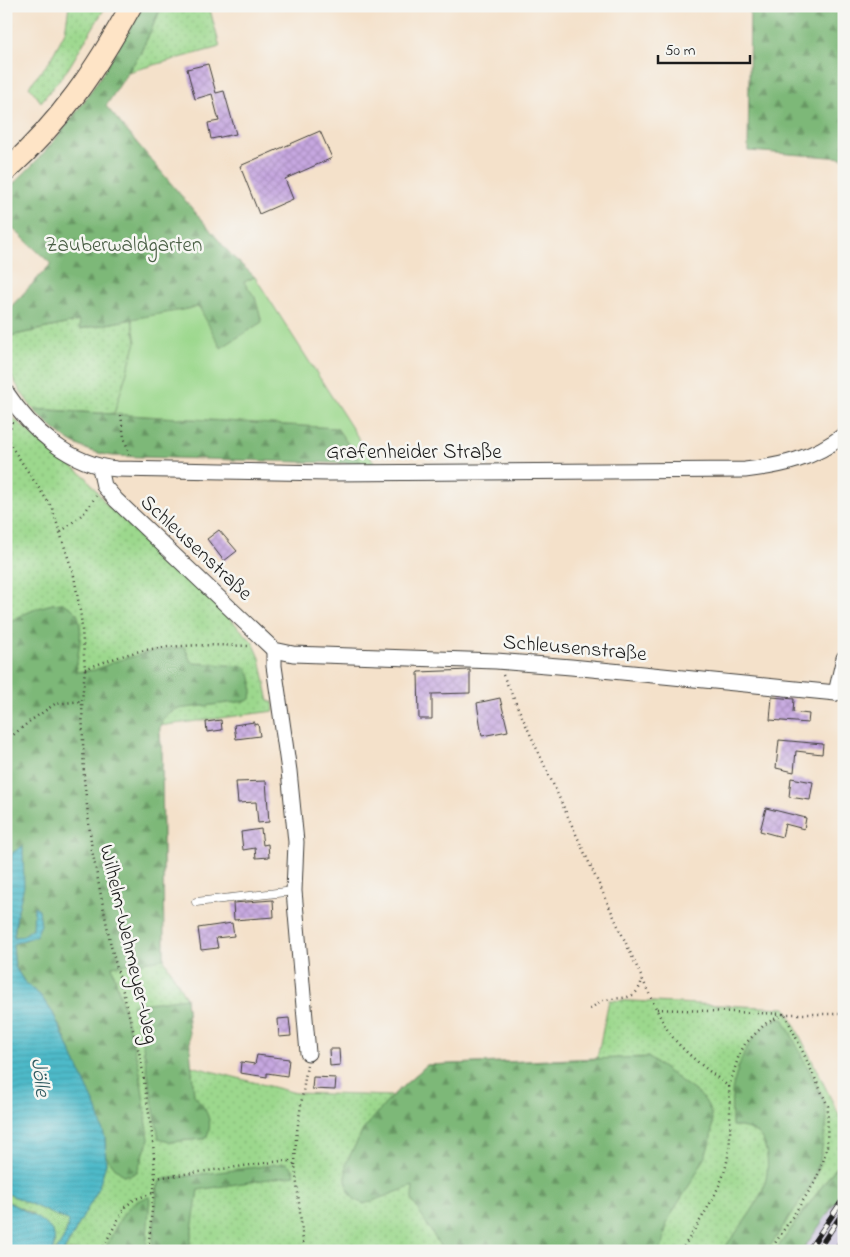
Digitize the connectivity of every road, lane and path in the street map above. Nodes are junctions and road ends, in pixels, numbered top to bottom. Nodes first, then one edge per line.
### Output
1 (131, 6) edge
2 (6, 171) edge
3 (6, 392) edge
4 (19, 410) junction
5 (121, 415) dead end
6 (844, 435) edge
7 (100, 468) junction
8 (135, 470) junction
9 (104, 486) junction
10 (61, 532) junction
11 (274, 650) junction
12 (844, 658) edge
13 (496, 661) junction
14 (85, 669) junction
15 (840, 698) edge
16 (82, 701) junction
17 (6, 741) edge
18 (294, 891) junction
19 (196, 902) dead end
20 (642, 979) junction
21 (590, 1009) dead end
22 (657, 1009) junction
23 (784, 1014) junction
24 (844, 1014) edge
25 (308, 1053) joint
26 (729, 1087) junction
27 (295, 1165) junction
28 (155, 1178) junction
29 (153, 1193) junction
30 (101, 1251) edge
31 (148, 1251) edge
32 (304, 1251) edge
33 (681, 1251) edge
34 (770, 1251) edge

1 - 2 main road
3 - 4 street, Grafenheider Straße
4 - 7 street, Grafenheider Straße
4 - 10 path, Wilhelm-Wehmeyer-Weg
5 - 8 path
6 - 8 street, Grafenheider Straße
7 - 8 street, Grafenheider Straße
7 - 9 street, Schleusenstraße
9 - 10 path
9 - 11 street, Schleusenstraße
10 - 14 path, Wilhelm-Wehmeyer-Weg
11 - 13 street, Schleusenstraße
11 - 14 path
11 - 18 street
12 - 15 street, Schleusenstraße
13 - 15 street, Schleusenstraße
13 - 20 path
14 - 16 path, Wilhelm-Wehmeyer-Weg
16 - 17 path
16 - 28 path, Wilhelm-Wehmeyer-Weg
18 - 19 lane
18 - 25 street
20 - 21 path
20 - 22 path
22 - 23 path
22 - 26 path
23 - 24 path
23 - 26 path
23 - 34 path
25 - 27 path
26 - 33 path
27 - 28 path
27 - 32 path
28 - 29 path, Wilhelm-Wehmeyer-Weg
29 - 30 path
29 - 31 path, Wilhelm-Wehmeyer-Weg

